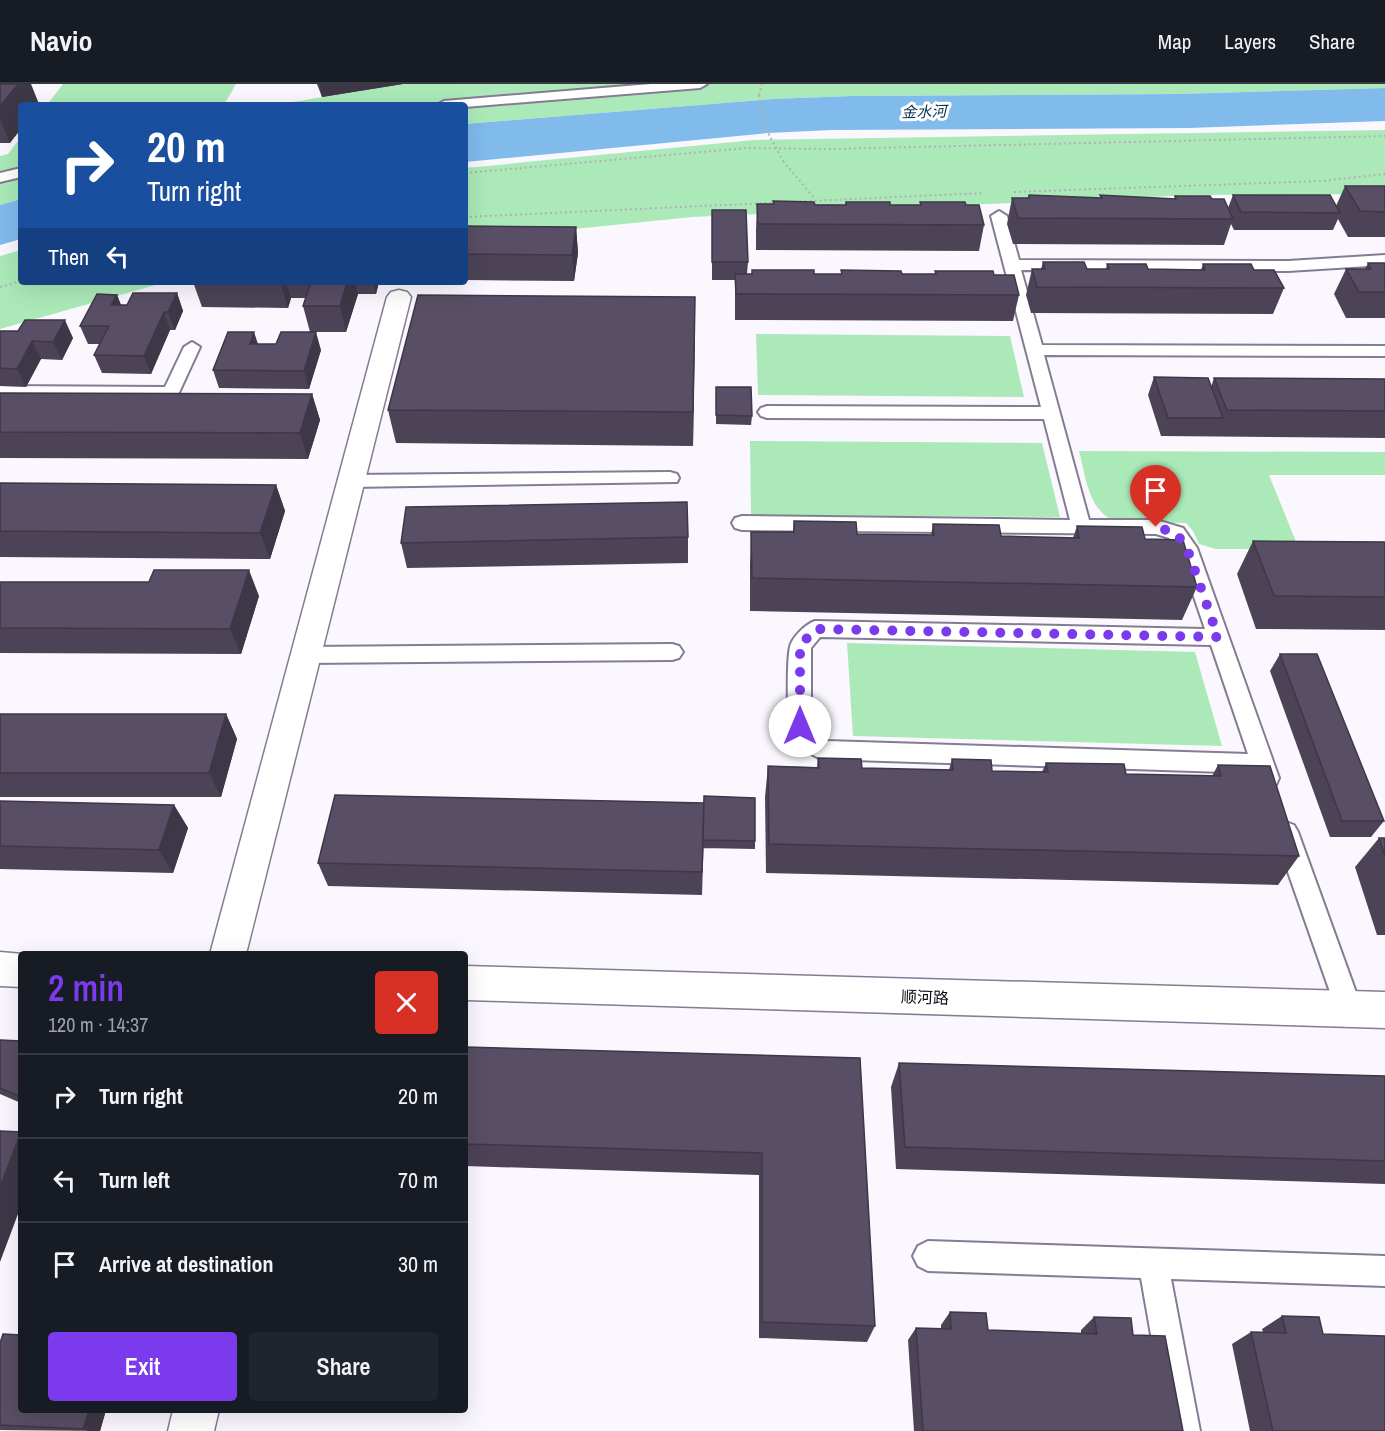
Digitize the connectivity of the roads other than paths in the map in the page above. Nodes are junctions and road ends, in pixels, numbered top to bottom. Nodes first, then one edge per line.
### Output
1 (700, 84) edge
2 (468, 103) edge
3 (18, 173) edge
4 (0, 178) edge
5 (999, 216) dead end
6 (1385, 260) edge
7 (1011, 275) junction
8 (404, 297) dead end
9 (192, 347) dead end
10 (1035, 350) junction
11 (1385, 351) edge
12 (0, 391) edge
13 (767, 412) dead end
14 (1051, 413) junction
15 (670, 478) dead end
16 (351, 481) junction
17 (742, 523) dead end
18 (1081, 526) junction
19 (1218, 637) junction
20 (672, 652) dead end
21 (306, 656) junction
22 (1263, 765) junction
23 (229, 951) edge
24 (0, 969) edge
25 (18, 970) edge
26 (468, 983) edge
27 (1349, 1009) junction
28 (1385, 1010) edge
29 (928, 1256) dead end
30 (1153, 1263) junction
31 (1385, 1271) edge
32 (195, 1413) edge
33 (191, 1431) edge
34 (1184, 1431) edge

1 - 2 lane
3 - 4 lane
5 - 7 lane
6 - 7 lane
7 - 10 lane
8 - 16 street
9 - 12 lane
10 - 11 lane
10 - 14 lane
13 - 14 lane
14 - 18 lane
15 - 16 lane
16 - 21 street
17 - 18 lane
18 - 19 lane
19 - 22 lane
19 - 22 lane
20 - 21 lane
21 - 23 street
22 - 27 lane
24 - 25 street
26 - 27 street, 顺河路
27 - 28 street, 顺河路
29 - 30 lane
30 - 31 lane
30 - 34 lane
32 - 33 street

